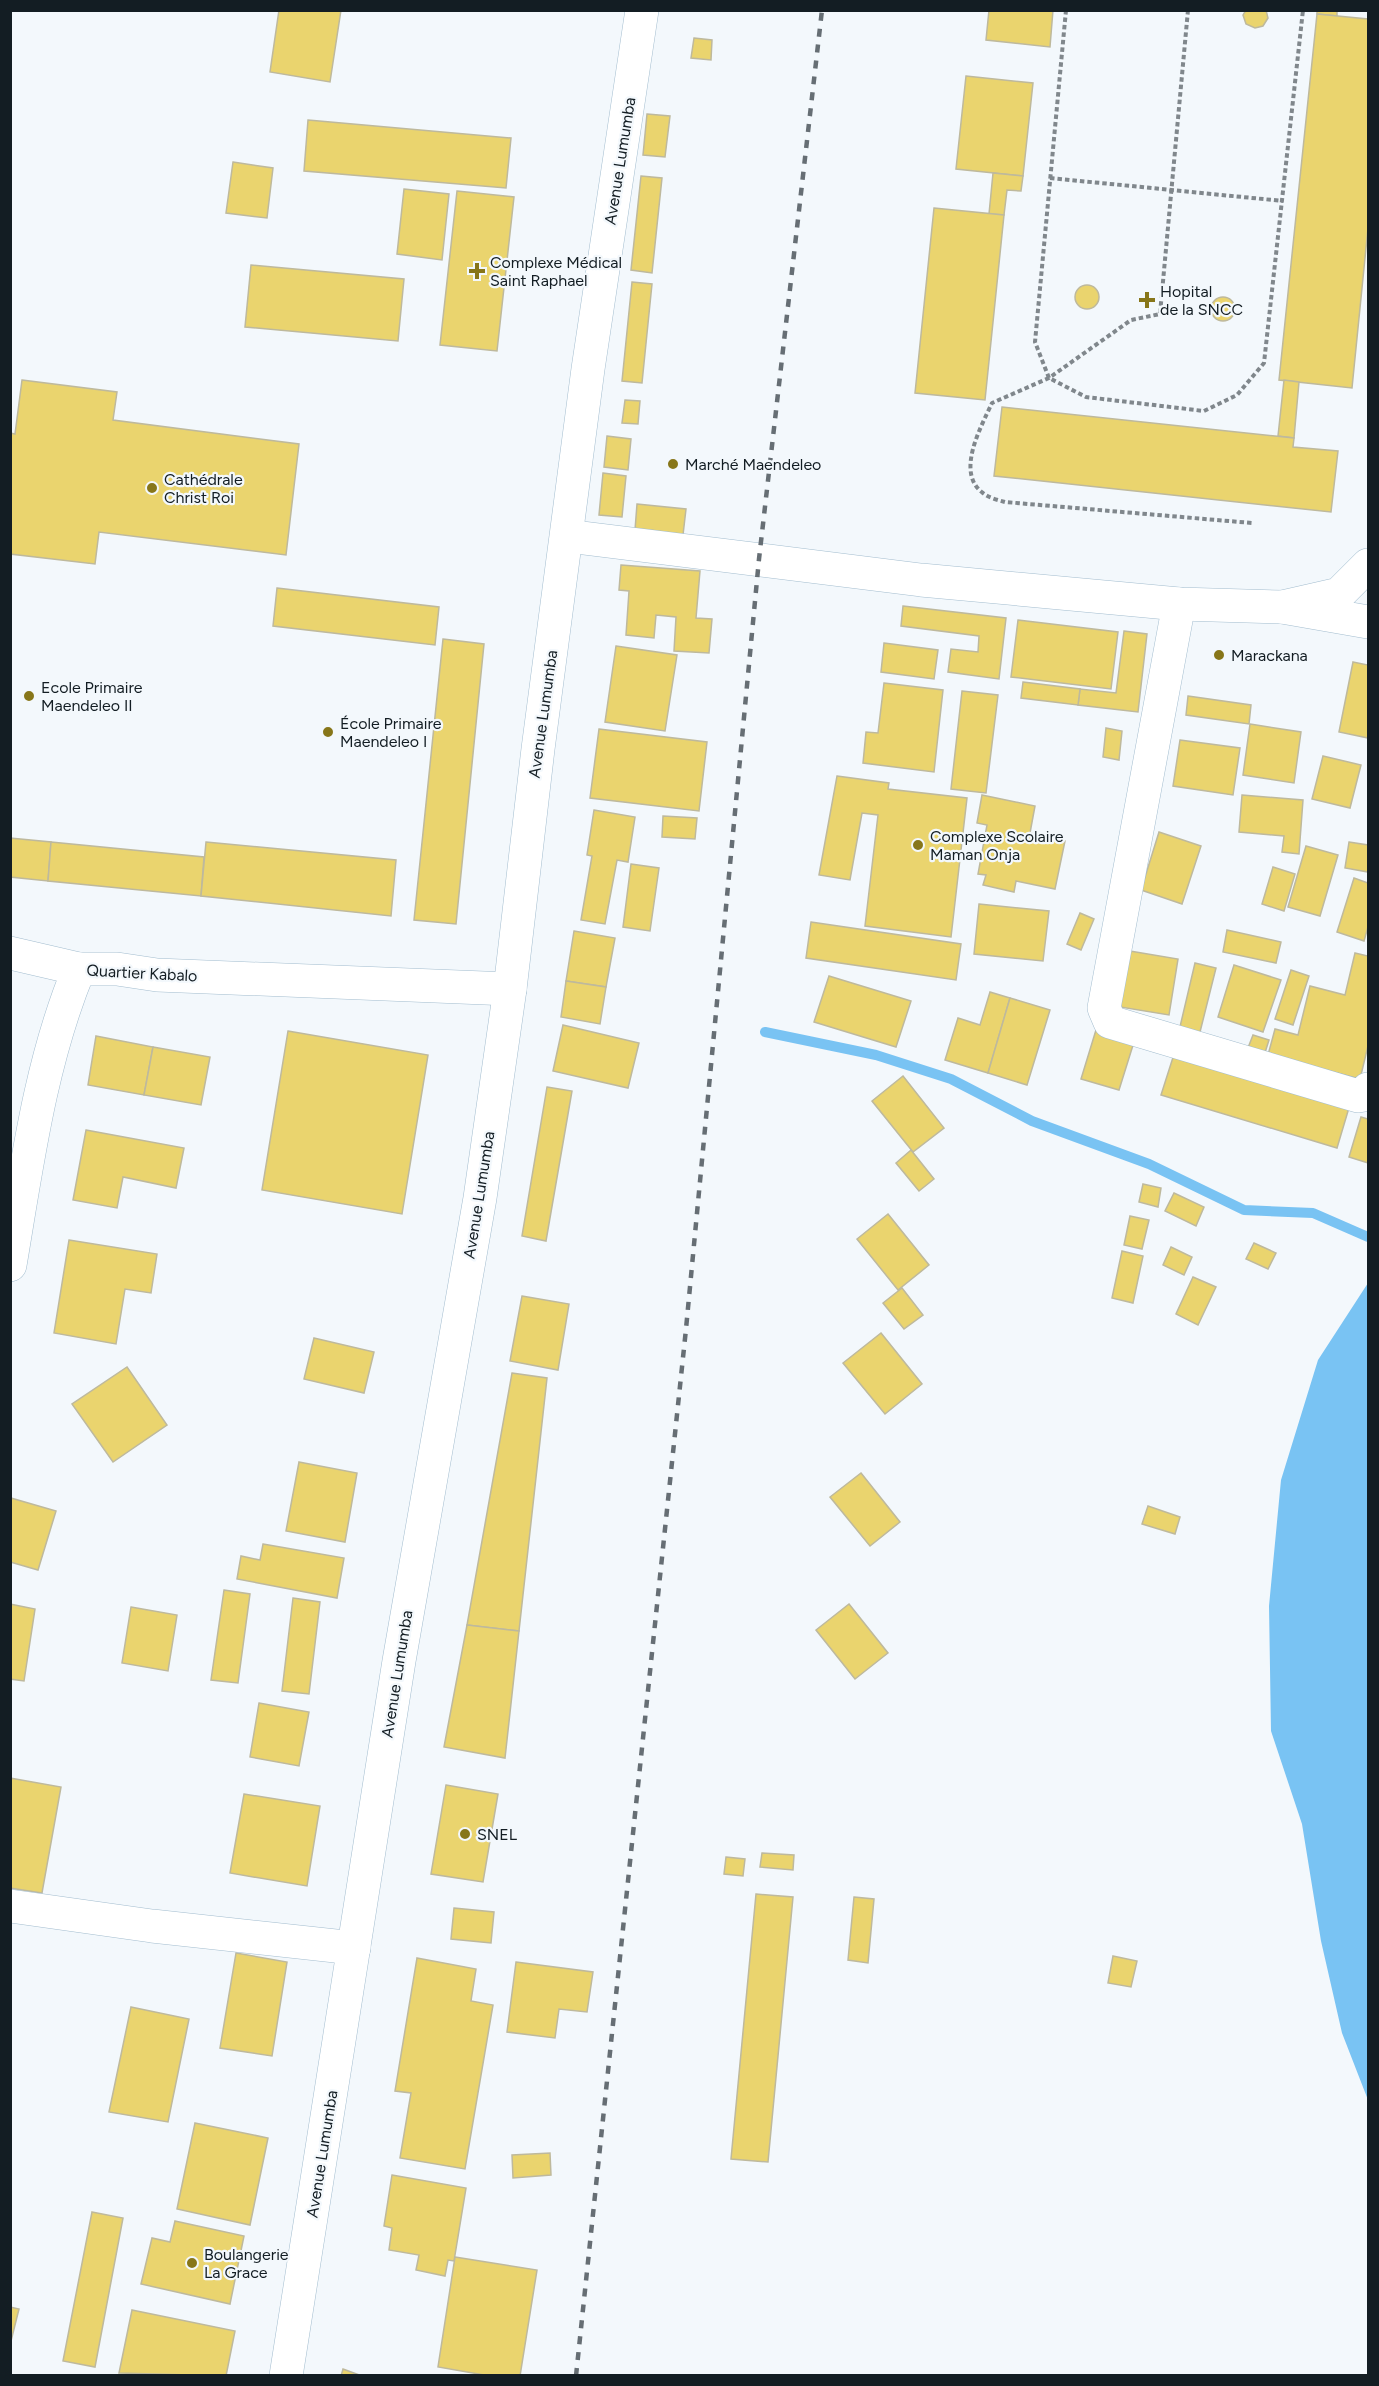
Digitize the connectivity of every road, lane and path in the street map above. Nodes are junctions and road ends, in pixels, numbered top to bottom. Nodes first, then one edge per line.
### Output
1 (642, 10) edge
2 (1066, 10) edge
3 (1188, 10) edge
4 (1303, 10) edge
5 (1050, 178) junction
6 (1172, 190) junction
7 (1283, 201) junction
8 (1049, 378) junction
9 (1252, 523) dead end
10 (567, 536) junction
11 (1368, 565) edge
12 (1179, 603) junction
13 (1282, 607) junction
14 (1368, 622) edge
15 (10, 954) edge
16 (79, 969) junction
17 (510, 990) junction
18 (1368, 1089) edge
19 (10, 1265) edge
20 (10, 1906) edge
21 (354, 1947) junction
22 (286, 2376) edge

1 - 10 main road, Avenue Lumumba
2 - 5 path
3 - 6 path
4 - 7 path
5 - 6 path
5 - 8 path
6 - 7 path
6 - 8 path
7 - 8 path
8 - 9 path
10 - 12 main road
10 - 17 main road, Avenue Lumumba
11 - 13 main road
12 - 13 main road
12 - 18 main road
13 - 14 main road
15 - 16 main road
16 - 17 main road, Quartier Kabalo
16 - 19 main road, Quartier Kabalo
17 - 21 main road, Avenue Lumumba
20 - 21 main road
21 - 22 main road, Avenue Lumumba

